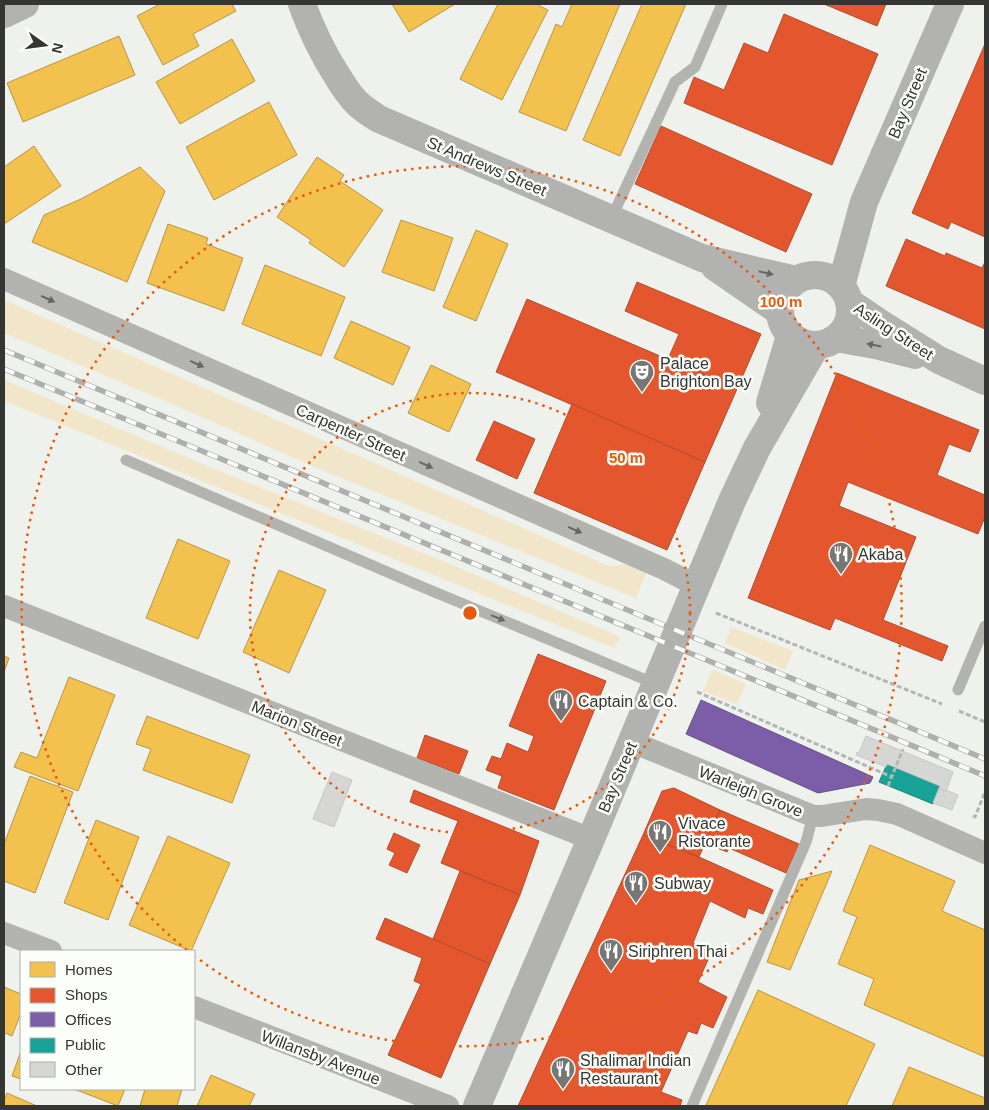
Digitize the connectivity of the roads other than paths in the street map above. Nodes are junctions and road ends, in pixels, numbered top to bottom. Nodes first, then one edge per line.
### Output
1 (25, 4) edge
2 (291, 4) edge
3 (722, 4) edge
4 (950, 4) edge
5 (4, 14) edge
6 (306, 16) edge
7 (864, 202) junction
8 (611, 219) junction
9 (702, 258) junction
10 (806, 277) junction
11 (4, 280) edge
12 (845, 294) junction
13 (780, 311) junction
14 (790, 336) junction
15 (826, 342) junction
16 (939, 360) junction
17 (985, 381) edge
18 (758, 448) junction
19 (126, 460) dead end
20 (693, 594) junction
21 (4, 606) edge
22 (985, 626) edge
23 (656, 684) junction
24 (958, 690) dead end
25 (632, 742) junction
26 (814, 816) junction
27 (591, 840) junction
28 (985, 853) edge
29 (4, 933) edge
30 (48, 950) edge
31 (195, 1007) edge
32 (448, 1106) edge
33 (477, 1106) edge
34 (692, 1106) edge

1 - 5 street
2 - 6 street, St Andrews Street
3 - 8 lane
4 - 7 street, Bay Street
6 - 8 street, St Andrews Street
7 - 10 street, Bay Street
7 - 12 street, Bay Street
8 - 9 street, St Andrews Street
9 -> 10 street, St Andrews Street
9 - 13 street, St Andrews Street
10 - 12 street
10 - 13 street
11 -> 20 street, Carpenter Street
12 - 15 street
12 - 16 street, Asling Street
13 - 14 street
14 - 15 street
14 - 18 street, Bay Street
16 -> 15 street, Asling Street
15 - 18 street, Bay Street
16 - 17 street, Asling Street
18 - 20 street, Bay Street
19 -> 23 lane
20 - 23 street, Bay Street
21 - 27 street, Marion Street
22 - 24 lane
23 - 25 street, Bay Street
25 - 26 street, Warleigh Grove
25 - 27 street, Bay Street
26 - 28 street, Warleigh Grove
26 - 34 lane
27 - 33 street, Bay Street
29 - 30 street
31 - 32 street, Willansby Avenue

